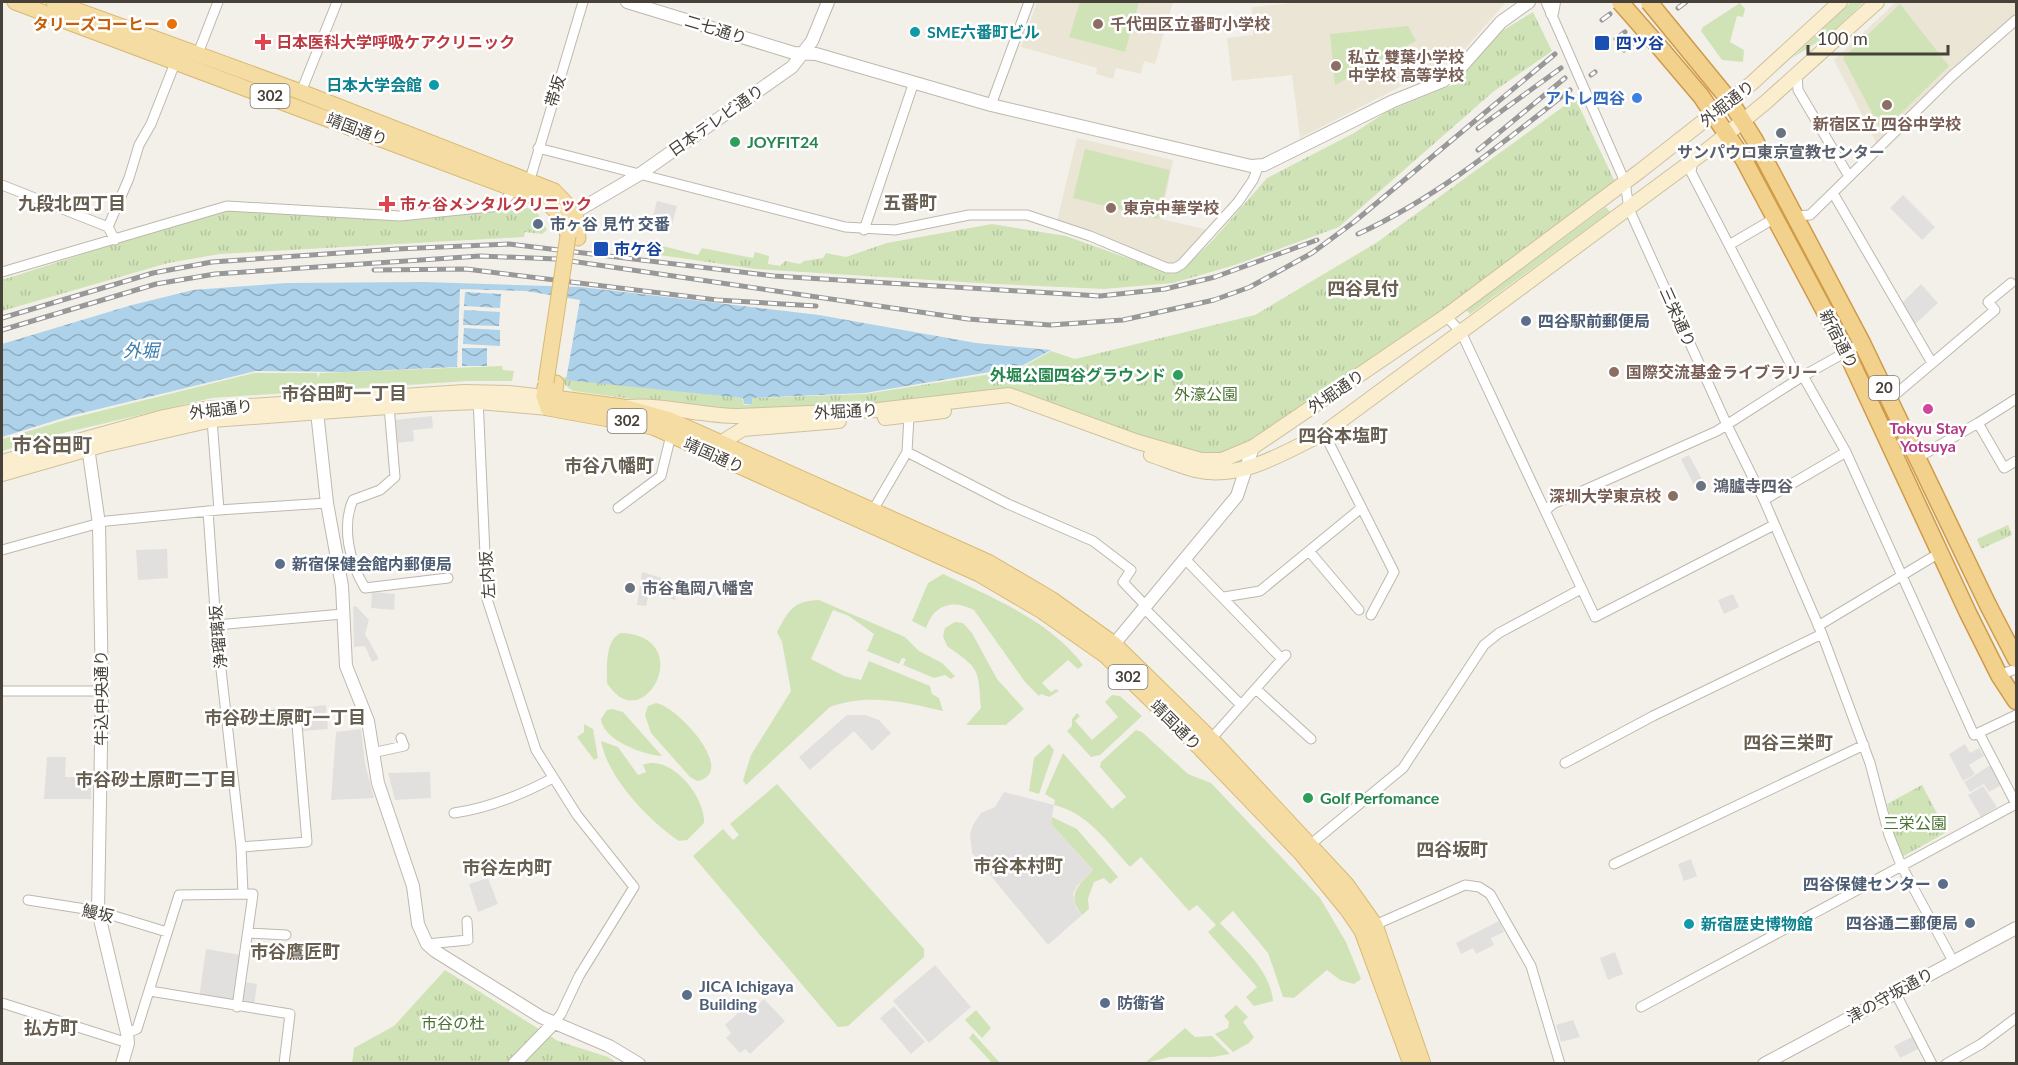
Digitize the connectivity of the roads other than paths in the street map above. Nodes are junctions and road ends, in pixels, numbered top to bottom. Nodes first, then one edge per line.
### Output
1 (15, 2) edge
2 (215, 2) edge
3 (337, 2) edge
4 (583, 2) edge
5 (627, 2) edge
6 (828, 2) edge
7 (1029, 2) edge
8 (1529, 2) edge
9 (1620, 2) edge
10 (1649, 2) edge
11 (1840, 2) edge
12 (1877, 2) edge
13 (61, 3) edge
14 (1515, 5) edge
15 (1550, 5) edge
16 (2016, 20) edge
17 (806, 53) junction
18 (179, 54) junction
19 (195, 60) junction
20 (1797, 73) junction
21 (914, 82) junction
22 (301, 92) junction
23 (1730, 101) junction
24 (990, 105) junction
25 (1714, 113) junction
26 (1743, 121) junction
27 (1728, 134) junction
28 (538, 148) junction
29 (1693, 160) junction
30 (1258, 165) junction
31 (640, 174) junction
32 (1852, 174) junction
33 (1624, 182) junction
34 (2, 185) edge
35 (527, 187) junction
36 (1833, 193) junction
37 (1629, 209) junction
38 (1795, 216) junction
39 (1775, 218) junction
40 (570, 226) junction
41 (108, 227) junction
42 (864, 230) junction
43 (115, 240) junction
44 (1729, 245) junction
45 (2, 272) edge
46 (2011, 283) dead end
47 (1446, 316) junction
48 (1461, 332) junction
49 (1862, 343) junction
50 (1846, 351) junction
51 (1932, 363) junction
52 (1800, 377) junction
53 (550, 393) junction
54 (478, 397) junction
55 (1890, 399) junction
56 (2016, 399) edge
57 (389, 406) junction
58 (623, 407) junction
59 (317, 412) junction
60 (909, 416) junction
61 (212, 420) junction
62 (1978, 423) junction
63 (1727, 425) junction
64 (1324, 433) junction
65 (671, 435) junction
66 (721, 442) junction
67 (88, 443) junction
68 (1253, 447) junction
69 (701, 449) junction
70 (907, 452) junction
71 (1846, 452) junction
72 (1919, 457) junction
73 (2016, 461) edge
74 (2, 462) edge
75 (1248, 468) junction
76 (2, 474) edge
77 (1764, 500) junction
78 (327, 503) junction
79 (618, 507) dead end
80 (1360, 509) junction
81 (219, 510) junction
82 (873, 510) junction
83 (208, 511) junction
84 (1545, 511) junction
85 (99, 524) junction
86 (1774, 525) junction
87 (2, 550) edge
88 (1309, 551) junction
89 (1941, 552) junction
90 (1185, 559) junction
91 (1902, 577) junction
92 (448, 578) dead end
93 (1581, 588) junction
94 (1224, 597) junction
95 (1145, 607) junction
96 (1359, 610) dead end
97 (343, 614) junction
98 (1371, 615) dead end
99 (216, 624) junction
100 (1820, 630) junction
101 (1110, 650) junction
102 (2016, 659) edge
103 (2016, 669) edge
104 (1999, 675) junction
105 (1256, 689) junction
106 (2, 691) edge
107 (102, 691) junction
108 (2016, 701) edge
109 (1241, 705) junction
110 (2016, 714) edge
111 (226, 720) junction
112 (1979, 733) junction
113 (400, 738) dead end
114 (1211, 739) junction
115 (1311, 739) dead end
116 (1864, 745) junction
117 (372, 753) junction
118 (1564, 764) dead end
119 (553, 778) junction
120 (2016, 804) edge
121 (454, 813) dead end
122 (1311, 844) junction
123 (241, 848) junction
124 (1614, 864) dead end
125 (1901, 865) junction
126 (243, 893) junction
127 (28, 900) dead end
128 (98, 911) junction
129 (467, 921) dead end
130 (1375, 925) junction
131 (2016, 928) edge
132 (166, 933) junction
133 (248, 933) junction
134 (286, 935) dead end
135 (428, 944) junction
136 (1953, 961) junction
137 (150, 991) junction
138 (1895, 992) junction
139 (2, 1003) edge
140 (237, 1006) junction
141 (1641, 1007) dead end
142 (2016, 1018) edge
143 (553, 1024) junction
144 (127, 1038) junction
145 (122, 1064) edge
146 (284, 1064) edge
147 (514, 1064) edge
148 (639, 1064) edge
149 (1411, 1064) edge
150 (1423, 1064) edge
151 (1560, 1064) edge
152 (1764, 1064) edge
153 (1932, 1064) edge
154 (1946, 1064) edge

1 - 18 main road, 靖国通り / 302
2 - 19 street
3 - 22 street
4 - 28 street, 帯坂
5 - 17 street, 二七通り
6 - 17 street, 日本テレビ通り
7 - 24 street
8 - 14 street
9 - 25 highway, 新宿通り / 20, bridge
10 - 23 highway, 新宿通り / 20, bridge
11 - 23 main road, 外堀通り
12 - 20 main road, 外堀通り
13 - 18 main road, 靖国通り / 302
14 - 30 street
15 - 33 street, 三栄通り, bridge
16 - 32 street
17 - 21 street, 二七通り
17 - 31 street, 日本テレビ通り
18 - 19 main road, 靖国通り / 302
18 - 41 street
19 - 22 main road, 靖国通り / 302
19 - 35 main road, 靖国通り / 302
20 - 26 main road, 外堀通り
20 - 32 street
21 - 24 street, 二七通り
21 - 42 street
22 - 35 main road, 靖国通り / 302
23 - 25 main road, 外堀通り
23 - 26 highway, 新宿通り / 20
24 - 30 street, 二七通り
25 - 27 highway, 新宿通り / 20
25 - 33 main road, 外堀通り
26 - 27 main road, 外堀通り
26 - 38 highway, 新宿通り / 20
27 - 29 main road, 外堀通り
27 - 39 highway, 新宿通り / 20
28 - 31 street
28 - 35 street, 帯坂
29 - 37 main road, 外堀通り
29 - 44 street
30 - 42 street
31 - 40 street, 日本テレビ通り
31 - 42 street
32 - 36 street
33 - 37 street, 三栄通り
33 - 47 main road, 外堀通り
34 - 41 street
35 - 40 main road, 靖国通り / 302
35 - 43 street
36 - 38 street
36 - 51 street
37 - 48 main road, 外堀通り
37 - 63 street, 三栄通り
38 - 49 highway, 新宿通り / 20
39 - 44 street
39 - 50 highway, 新宿通り / 20
40 - 53 main road
41 - 43 street
43 - 45 street
44 - 52 street
46 - 51 street
47 - 48 street
47 - 68 main road, 外堀通り
48 - 64 main road, 外堀通り
48 - 84 street
49 - 50 street
49 - 55 highway, 新宿通り / 20
50 - 52 street
50 - 89 highway, 新宿通り / 20
51 - 55 street
52 - 63 street
52 - 71 street
53 - 54 main road, 外堀通り
53 - 58 main road, 靖国通り / 302
53 - 65 main road, 靖国通り / 302
54 - 57 main road, 外堀通り
54 - 67 main road, 外堀通り
54 - 119 street, 左内坂
55 - 72 highway, 新宿通り / 20
56 - 62 street
57 - 59 main road, 外堀通り
57 - 92 street
58 - 66 main road, 靖国通り / 302
58 - 68 main road, 外堀通り
59 - 61 main road, 外堀通り
59 - 78 street
60 - 66 main road, 外堀通り
60 - 70 street
60 - 75 main road, 外堀通り
61 - 67 main road, 外堀通り
61 - 81 street
62 - 72 street
62 - 73 street
63 - 77 street, 三栄通り
63 - 84 street
64 - 75 main road, 外堀通り
64 - 80 street
65 - 69 main road, 靖国通り / 302
65 - 79 street
66 - 69 main road, 外堀通り
66 - 82 main road, 靖国通り / 302
67 - 74 main road, 外堀通り
67 - 76 main road, 外堀通り
67 - 85 street, 牛込中央通り
68 - 75 street
69 - 101 main road, 靖国通り / 302
70 - 82 street
70 - 95 street
71 - 77 street
71 - 91 street
72 - 102 highway, 新宿通り / 20
75 - 90 street
77 - 86 street, 三栄通り
78 - 81 street
78 - 97 street
80 - 88 street
80 - 98 street
81 - 83 street
82 - 101 main road, 靖国通り / 302
83 - 85 street
83 - 99 street, 浄瑠璃坂
84 - 93 street
85 - 87 street
85 - 107 street, 牛込中央通り
86 - 93 street
86 - 100 street, 三栄通り
88 - 94 street
88 - 96 street
89 - 91 street
89 - 104 highway, 新宿通り / 20
90 - 94 street
90 - 95 street
91 - 100 street
91 - 112 street
93 - 122 street
94 - 105 street
95 - 101 street
95 - 109 street
97 - 99 street
97 - 117 street
99 - 111 street, 浄瑠璃坂
100 - 116 street, 三栄通り
100 - 118 street
101 - 114 main road, 靖国通り / 302
101 - 149 main road, 靖国通り / 302
103 - 104 street
104 - 108 highway, 新宿通り / 20
105 - 109 street
105 - 115 street
106 - 107 street
107 - 128 street, 牛込中央通り
109 - 114 street
110 - 112 street
111 - 123 street, 浄瑠璃坂
111 - 123 street
112 - 120 street
113 - 117 street
114 - 122 main road, 靖国通り / 302
116 - 124 street
116 - 125 street, 三栄通り
117 - 135 street
119 - 121 street
119 - 143 street, 左内坂
120 - 125 street
122 - 130 main road, 靖国通り / 302
123 - 126 street, 浄瑠璃坂
125 - 136 street, 三栄通り
125 - 141 street
126 - 132 street
126 - 133 street, 浄瑠璃坂
127 - 128 street, 鰻坂
128 - 132 street, 鰻坂
128 - 144 street, 牛込中央通り
129 - 135 street
130 - 150 main road, 靖国通り / 302
130 - 151 street
131 - 136 street, 津の守坂通り
132 - 137 street
133 - 134 street
133 - 140 street
135 - 143 street
136 - 138 street, 津の守坂通り
137 - 140 street
137 - 144 street
138 - 152 street, 津の守坂通り
138 - 153 street
139 - 144 street
140 - 146 street
142 - 154 street
143 - 147 street
143 - 148 street
144 - 145 street, 牛込中央通り

